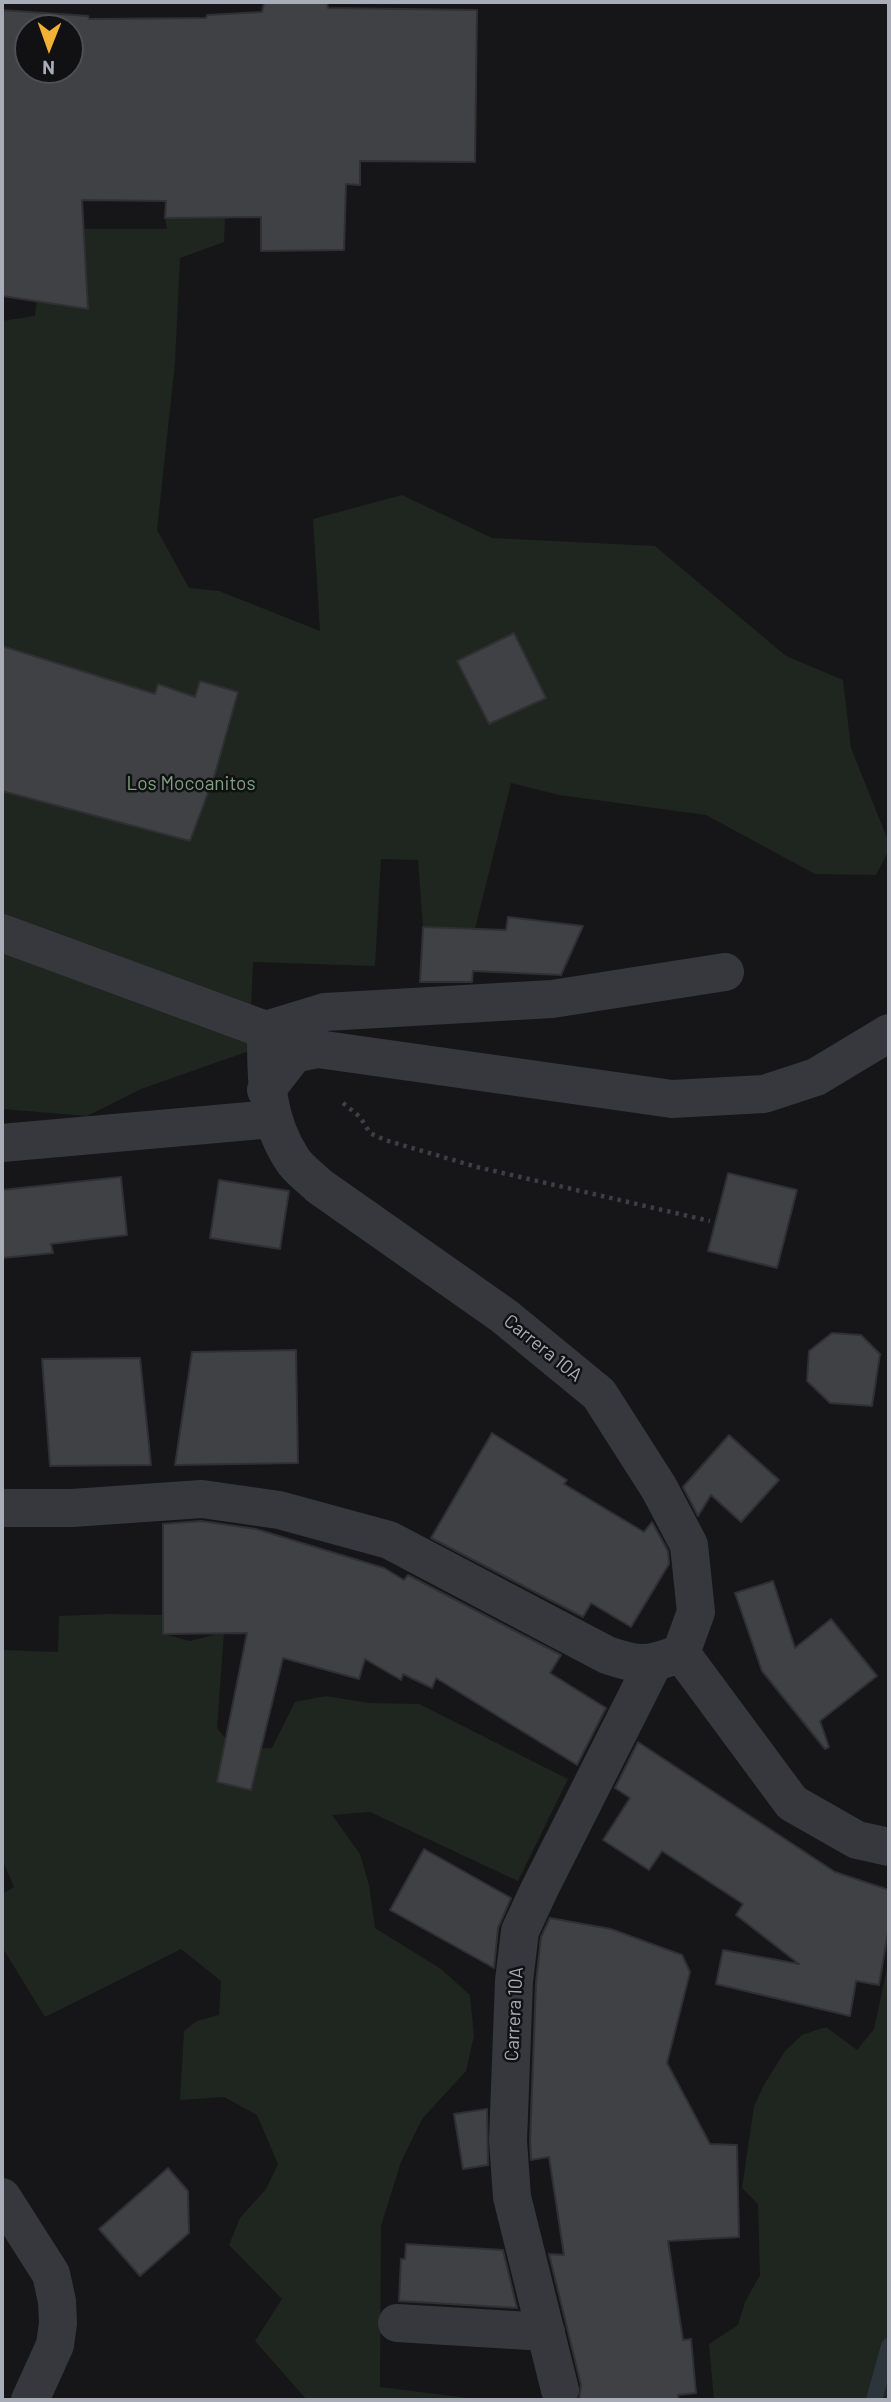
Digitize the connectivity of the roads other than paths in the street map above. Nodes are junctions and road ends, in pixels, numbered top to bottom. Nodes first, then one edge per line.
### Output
1 (2, 933) edge
2 (726, 972) dead end
3 (266, 1030) junction
4 (889, 1033) edge
5 (269, 1104) junction
6 (2, 1143) edge
7 (2, 1508) edge
8 (667, 1658) junction
9 (889, 1847) edge
10 (2, 2197) edge
11 (397, 2323) dead end
12 (546, 2332) junction
13 (561, 2390) dead end
14 (30, 2400) edge

1 - 3 street
2 - 3 street
3 - 5 street
4 - 5 street
5 - 6 street
5 - 8 street, Carrera 10A
7 - 8 street
8 - 9 street
8 - 12 street, Carrera 10A
10 - 14 street
11 - 12 street
12 - 13 street, Carrera 10A

